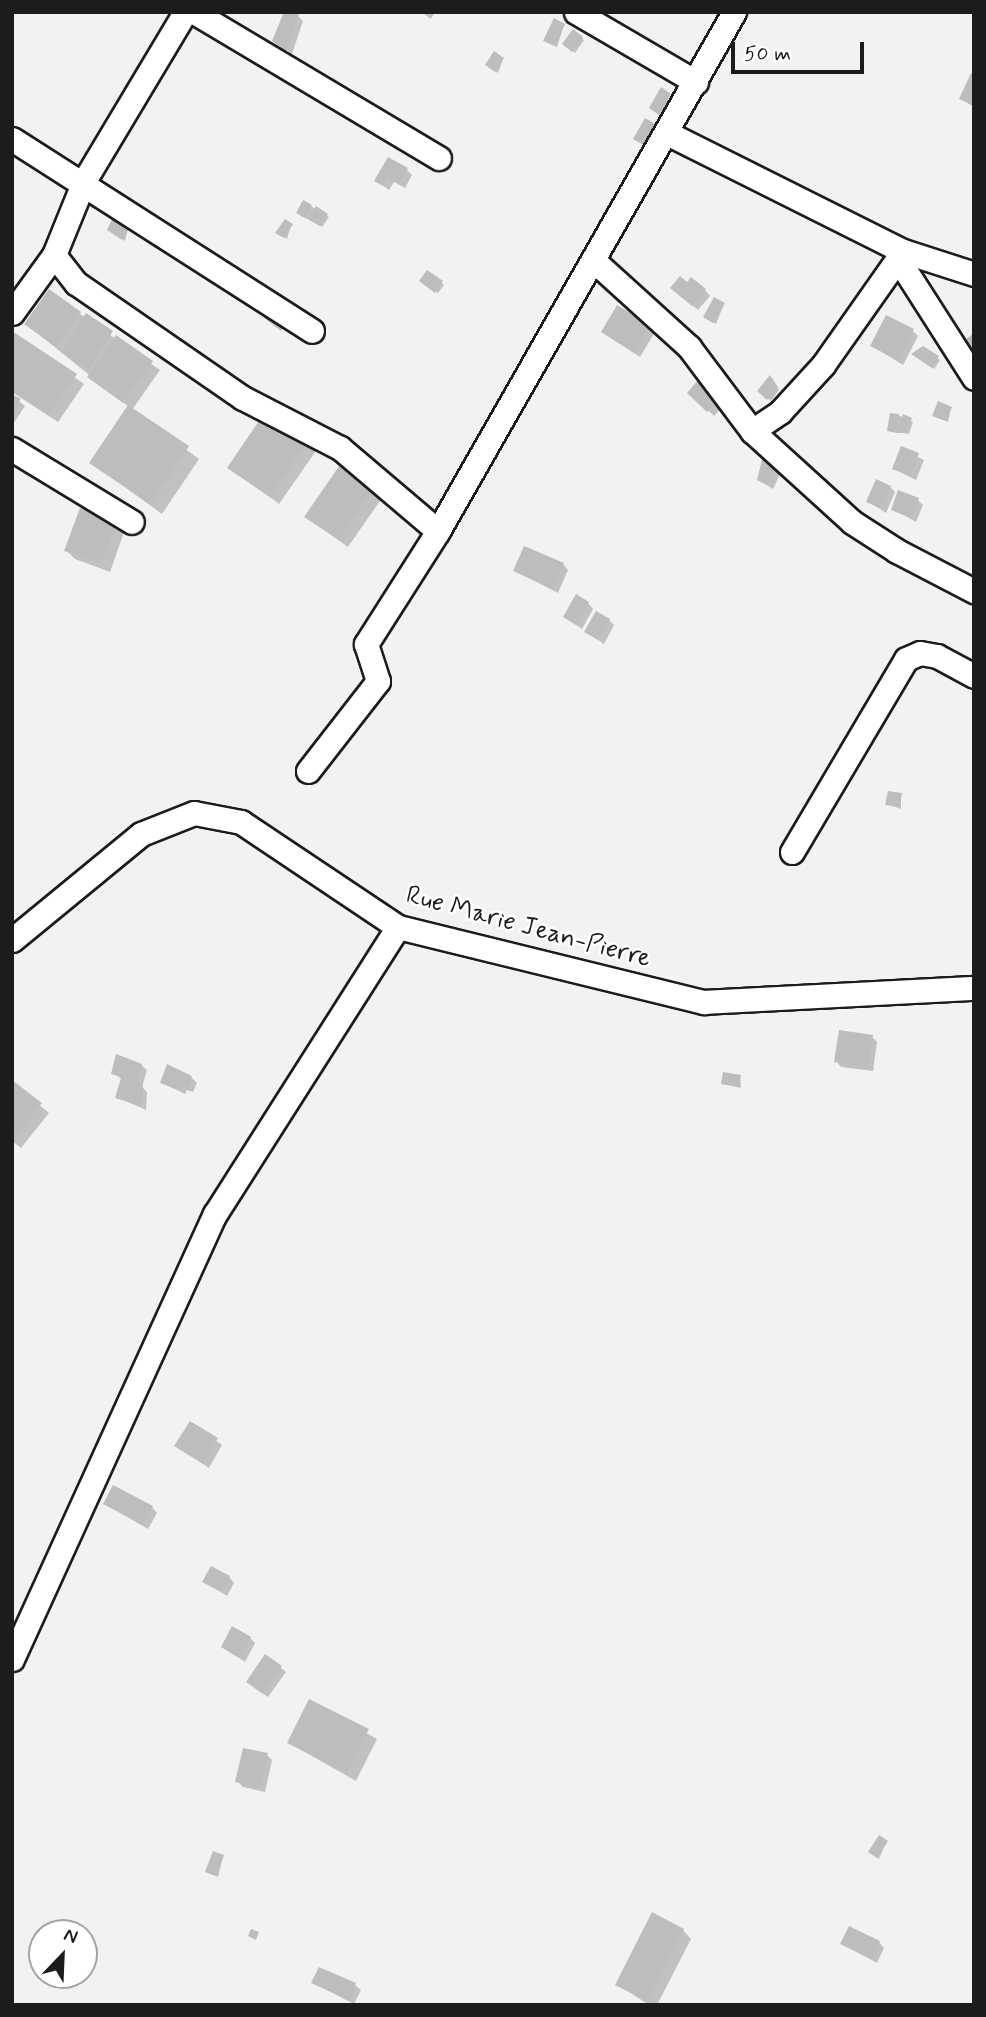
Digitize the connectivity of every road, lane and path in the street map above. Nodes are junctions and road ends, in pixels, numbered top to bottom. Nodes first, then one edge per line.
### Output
1 (185, 12) edge
2 (194, 12) edge
3 (576, 12) edge
4 (734, 12) edge
5 (696, 82) junction
6 (667, 133) junction
7 (12, 139) edge
8 (439, 158) dead end
9 (84, 181) junction
10 (54, 255) junction
11 (900, 255) junction
12 (593, 260) junction
13 (974, 274) edge
14 (12, 313) edge
15 (312, 331) dead end
16 (974, 378) edge
17 (752, 431) junction
18 (12, 449) edge
19 (132, 522) dead end
20 (438, 531) junction
21 (974, 591) edge
22 (974, 676) edge
23 (308, 771) dead end
24 (792, 852) dead end
25 (398, 927) junction
26 (12, 940) edge
27 (974, 988) edge
28 (12, 1659) edge

1 - 9 street
2 - 8 street
3 - 5 street
4 - 5 street
5 - 6 street
6 - 11 street
6 - 12 street
7 - 9 street
9 - 10 street
9 - 15 street
10 - 14 street
10 - 20 street
11 - 13 street
11 - 16 street
11 - 17 street
12 - 17 street
12 - 20 street
17 - 21 street
18 - 19 street
20 - 23 street
22 - 24 street
25 - 26 street, Rue Marie Jean-Pierre
25 - 27 street, Rue Marie Jean-Pierre
25 - 28 street

